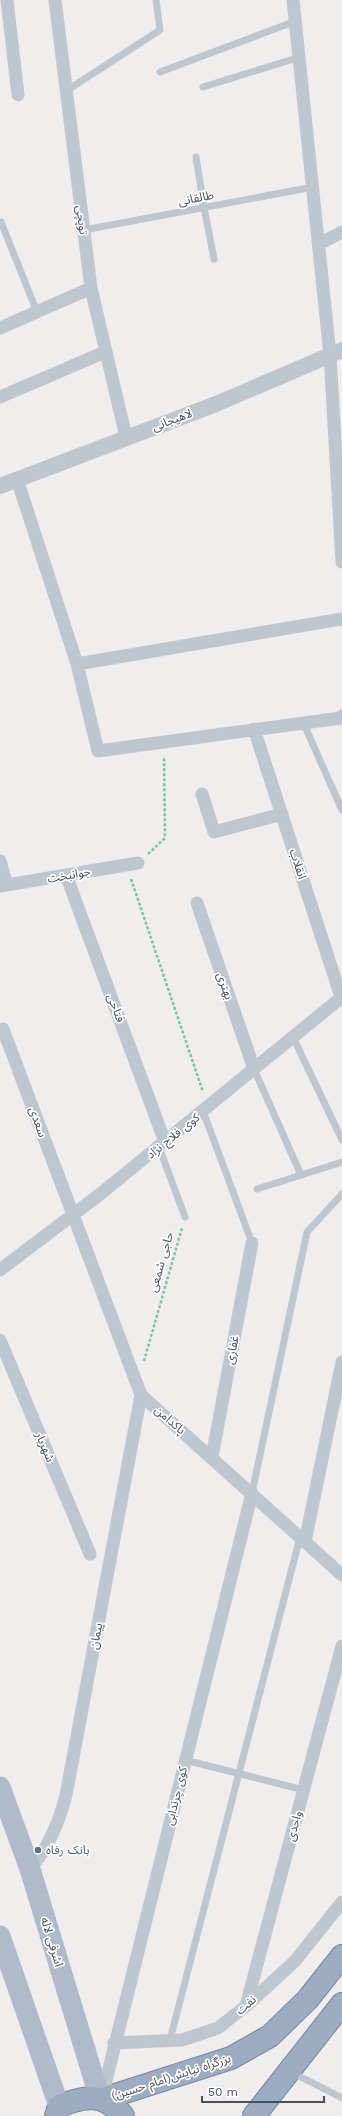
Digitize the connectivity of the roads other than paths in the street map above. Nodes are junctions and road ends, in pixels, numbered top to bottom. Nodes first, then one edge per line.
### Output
1 (8, 0) edge
2 (55, 0) edge
3 (156, 0) edge
4 (293, 0) edge
5 (296, 21) junction
6 (300, 57) junction
7 (160, 72) dead end
8 (203, 87) dead end
9 (66, 91) junction
10 (18, 95) dead end
11 (196, 157) dead end
12 (313, 187) junction
13 (204, 207) junction
14 (0, 222) edge
15 (84, 230) junction
16 (342, 232) edge
17 (319, 244) junction
18 (214, 260) dead end
19 (91, 288) junction
20 (37, 312) junction
21 (0, 328) edge
22 (105, 352) junction
23 (336, 352) edge
24 (0, 397) edge
25 (126, 437) junction
26 (17, 479) junction
27 (0, 486) edge
28 (341, 515) edge
29 (342, 562) edge
30 (342, 619) edge
31 (77, 664) junction
32 (342, 718) edge
33 (303, 722) junction
34 (254, 729) junction
35 (202, 794) dead end
36 (342, 810) edge
37 (282, 814) junction
38 (0, 860) edge
39 (138, 862) road end
40 (66, 875) junction
41 (4, 886) edge
42 (197, 903) dead end
43 (342, 998) edge
44 (3, 1029) dead end
45 (294, 1037) junction
46 (254, 1069) junction
47 (205, 1109) junction
48 (342, 1140) edge
49 (162, 1144) junction
50 (342, 1162) edge
51 (301, 1175) junction
52 (257, 1189) dead end
53 (342, 1194) edge
54 (72, 1215) junction
55 (185, 1217) road end
56 (252, 1244) joint
57 (0, 1270) edge
58 (0, 1340) edge
59 (342, 1362) edge
60 (139, 1390) junction
61 (212, 1457) junction
62 (252, 1493) junction
63 (303, 1539) junction
64 (90, 1554) dead end
65 (342, 1575) edge
66 (342, 1646) edge
67 (185, 1760) junction
68 (239, 1772) junction
69 (0, 1787) edge
70 (304, 1790) junction
71 (30, 1869) junction
72 (342, 1902) edge
73 (0, 1936) edge
74 (342, 1956) edge
75 (342, 2004) edge
76 (246, 2006) junction
77 (170, 2040) junction
78 (114, 2043) junction
79 (289, 2071) junction
80 (342, 2098) edge
81 (102, 2099) junction
82 (57, 2111) edge
83 (123, 2116) edge
84 (254, 2116) edge

1 - 10 street
2 - 9 street, توپچی
3 - 9 lane
4 - 5 street
5 - 6 street
5 - 7 lane
6 - 8 lane
6 - 12 street
9 - 15 street, توپچی
11 - 13 lane
12 - 13 lane, طالقانی
12 - 17 street
13 - 15 lane, طالقانی
13 - 18 lane
14 - 20 lane
15 - 19 street, توپچی
16 - 17 street
17 - 23 street
19 - 20 street
19 - 22 street, توپچی
20 - 21 street
22 - 24 street
22 - 25 street, توپچی
23 - 25 street, لاهیجانی
23 - 28 street
25 - 26 street, لاهیجانی
26 - 27 street, لاهیجانی
26 - 31 street
28 - 29 street
30 - 31 street
31 - 34 street
32 - 33 street
33 - 34 street
33 - 36 lane
34 - 37 street, انقلاب
35 - 37 street
37 - 43 street, انقلاب
38 - 41 street
39 - 40 street, جوانبخت
40 - 41 street, جوانبخت
40 - 49 street, فتاحی
42 - 46 street, بهتری
43 - 45 street, کوی فلاح نژاد
44 - 54 street, سعدی
45 - 46 street, کوی فلاح نژاد
45 - 48 lane
46 - 47 street, کوی فلاح نژاد
46 - 51 lane
47 - 49 street, کوی فلاح نژاد
47 - 56 lane
49 - 54 street, کوی فلاح نژاد
49 - 55 lane
50 - 51 lane
51 - 52 lane
53 - 62 lane
54 - 57 street, کوی فلاح نژاد
54 - 60 street, پاکدامن
56 - 61 street, غفاری
58 - 64 street, شهریار
59 - 63 street
60 - 61 street, پاکدامن
60 - 71 street, پیمان
61 - 62 street, پاکدامن
62 - 63 street, پاکدامن
62 - 67 street, کوی چرندابی
63 - 65 street, پاکدامن
63 - 68 lane
66 - 70 street, واحدی
67 - 68 lane
67 - 78 street, کوی چرندابی
68 - 70 lane
68 - 77 lane
69 - 71 main road, اشرفی لاله
70 - 76 street, واحدی
71 - 81 main road, اشرفی لاله
72 - 76 street, نفت
73 - 82 main road
74 - 81 highway, بزرگراه نیایش(امام حسین)
75 - 79 highway
76 - 77 street, نفت
77 - 78 street, نفت
78 - 81 street, کوی چرندابی
79 - 80 lane
79 - 84 highway
81 - 82 highway
81 - 83 highway

